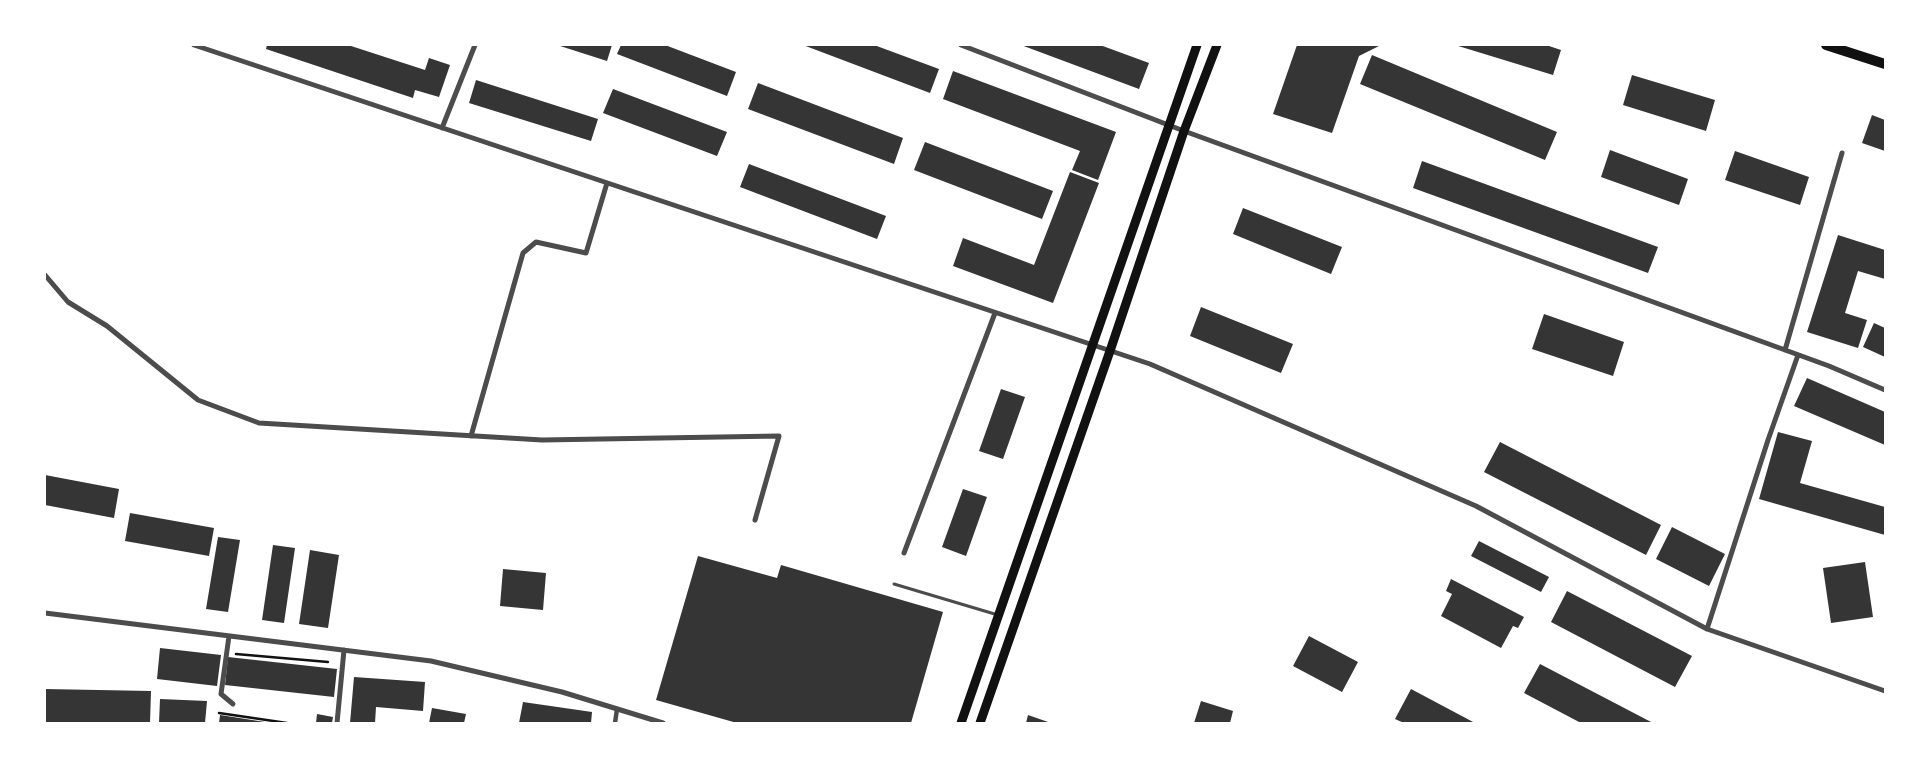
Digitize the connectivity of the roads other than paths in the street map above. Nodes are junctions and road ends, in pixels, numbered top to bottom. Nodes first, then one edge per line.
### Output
1 (194, 45) edge
2 (475, 45) edge
3 (961, 45) edge
4 (1197, 45) edge
5 (1217, 45) edge
6 (1826, 45) edge
7 (1885, 64) edge
8 (1169, 126) junction
9 (442, 128) junction
10 (1184, 131) junction
11 (1842, 153) dead end
12 (607, 183) junction
13 (45, 275) edge
14 (995, 313) junction
15 (1092, 345) junction
16 (1786, 350) junction
17 (1110, 351) junction
18 (1798, 355) junction
19 (1885, 390) edge
20 (471, 436) junction
21 (755, 520) dead end
22 (904, 554) dead end
23 (894, 584) dead end
24 (45, 613) edge
25 (999, 616) junction
26 (1707, 629) junction
27 (229, 636) junction
28 (344, 650) junction
29 (1885, 691) edge
30 (233, 704) dead end
31 (617, 709) junction
32 (338, 723) edge
33 (615, 723) edge
34 (663, 723) edge
35 (961, 723) edge
36 (980, 723) edge

1 - 9 street
2 - 9 street
3 - 8 street
4 - 8 main road
5 - 10 main road
6 - 7 main road
8 - 10 street
8 - 15 main road
9 - 12 street
10 - 16 street
10 - 17 main road
11 - 16 street
12 - 14 street
12 - 20 street
13 - 20 street
14 - 15 street
14 - 22 street
15 - 17 street
15 - 25 main road
16 - 18 street
17 - 26 street
17 - 36 main road
18 - 19 street
18 - 26 street
20 - 21 street
23 - 25 lane
24 - 27 street
25 - 35 main road
26 - 29 street
27 - 28 street
27 - 30 street
28 - 31 street
28 - 32 street
31 - 33 street
31 - 34 street

